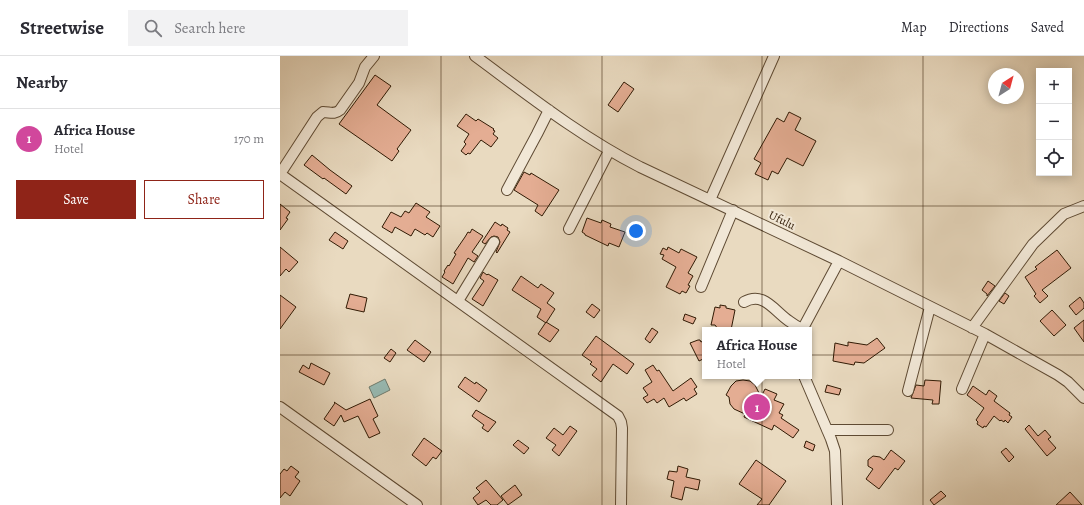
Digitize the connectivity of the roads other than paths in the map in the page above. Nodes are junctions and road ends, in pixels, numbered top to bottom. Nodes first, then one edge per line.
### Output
1 (374, 56) edge
2 (475, 56) edge
3 (774, 56) edge
4 (549, 110) junction
5 (609, 151) junction
6 (280, 174) edge
7 (507, 190) dead end
8 (710, 200) junction
9 (1084, 206) edge
10 (733, 210) junction
11 (569, 229) dead end
12 (494, 242) dead end
13 (839, 261) junction
14 (701, 287) dead end
15 (458, 301) junction
16 (744, 302) dead end
17 (930, 307) junction
18 (797, 327) edge
19 (804, 327) edge
20 (972, 328) junction
21 (985, 334) junction
22 (805, 379) edge
23 (962, 389) dead end
24 (908, 391) dead end
25 (1084, 398) edge
26 (280, 407) edge
27 (827, 430) junction
28 (888, 430) dead end
29 (417, 505) edge
30 (621, 505) edge
31 (837, 505) edge

1 - 6 street
2 - 4 street, Ufulu
3 - 8 street
4 - 5 street, Ufulu
4 - 7 street
5 - 8 street, Ufulu
5 - 11 street
6 - 15 street
8 - 10 street, Ufulu
9 - 20 street
10 - 13 street, Ufulu
10 - 14 street
12 - 15 street
13 - 17 street, Ufulu
13 - 19 street
15 - 30 street
16 - 18 street
17 - 20 street, Ufulu
17 - 24 street
20 - 21 street, Ufulu
21 - 23 street
21 - 25 street, Ufulu
22 - 27 street
26 - 29 street
27 - 28 street
27 - 31 street

